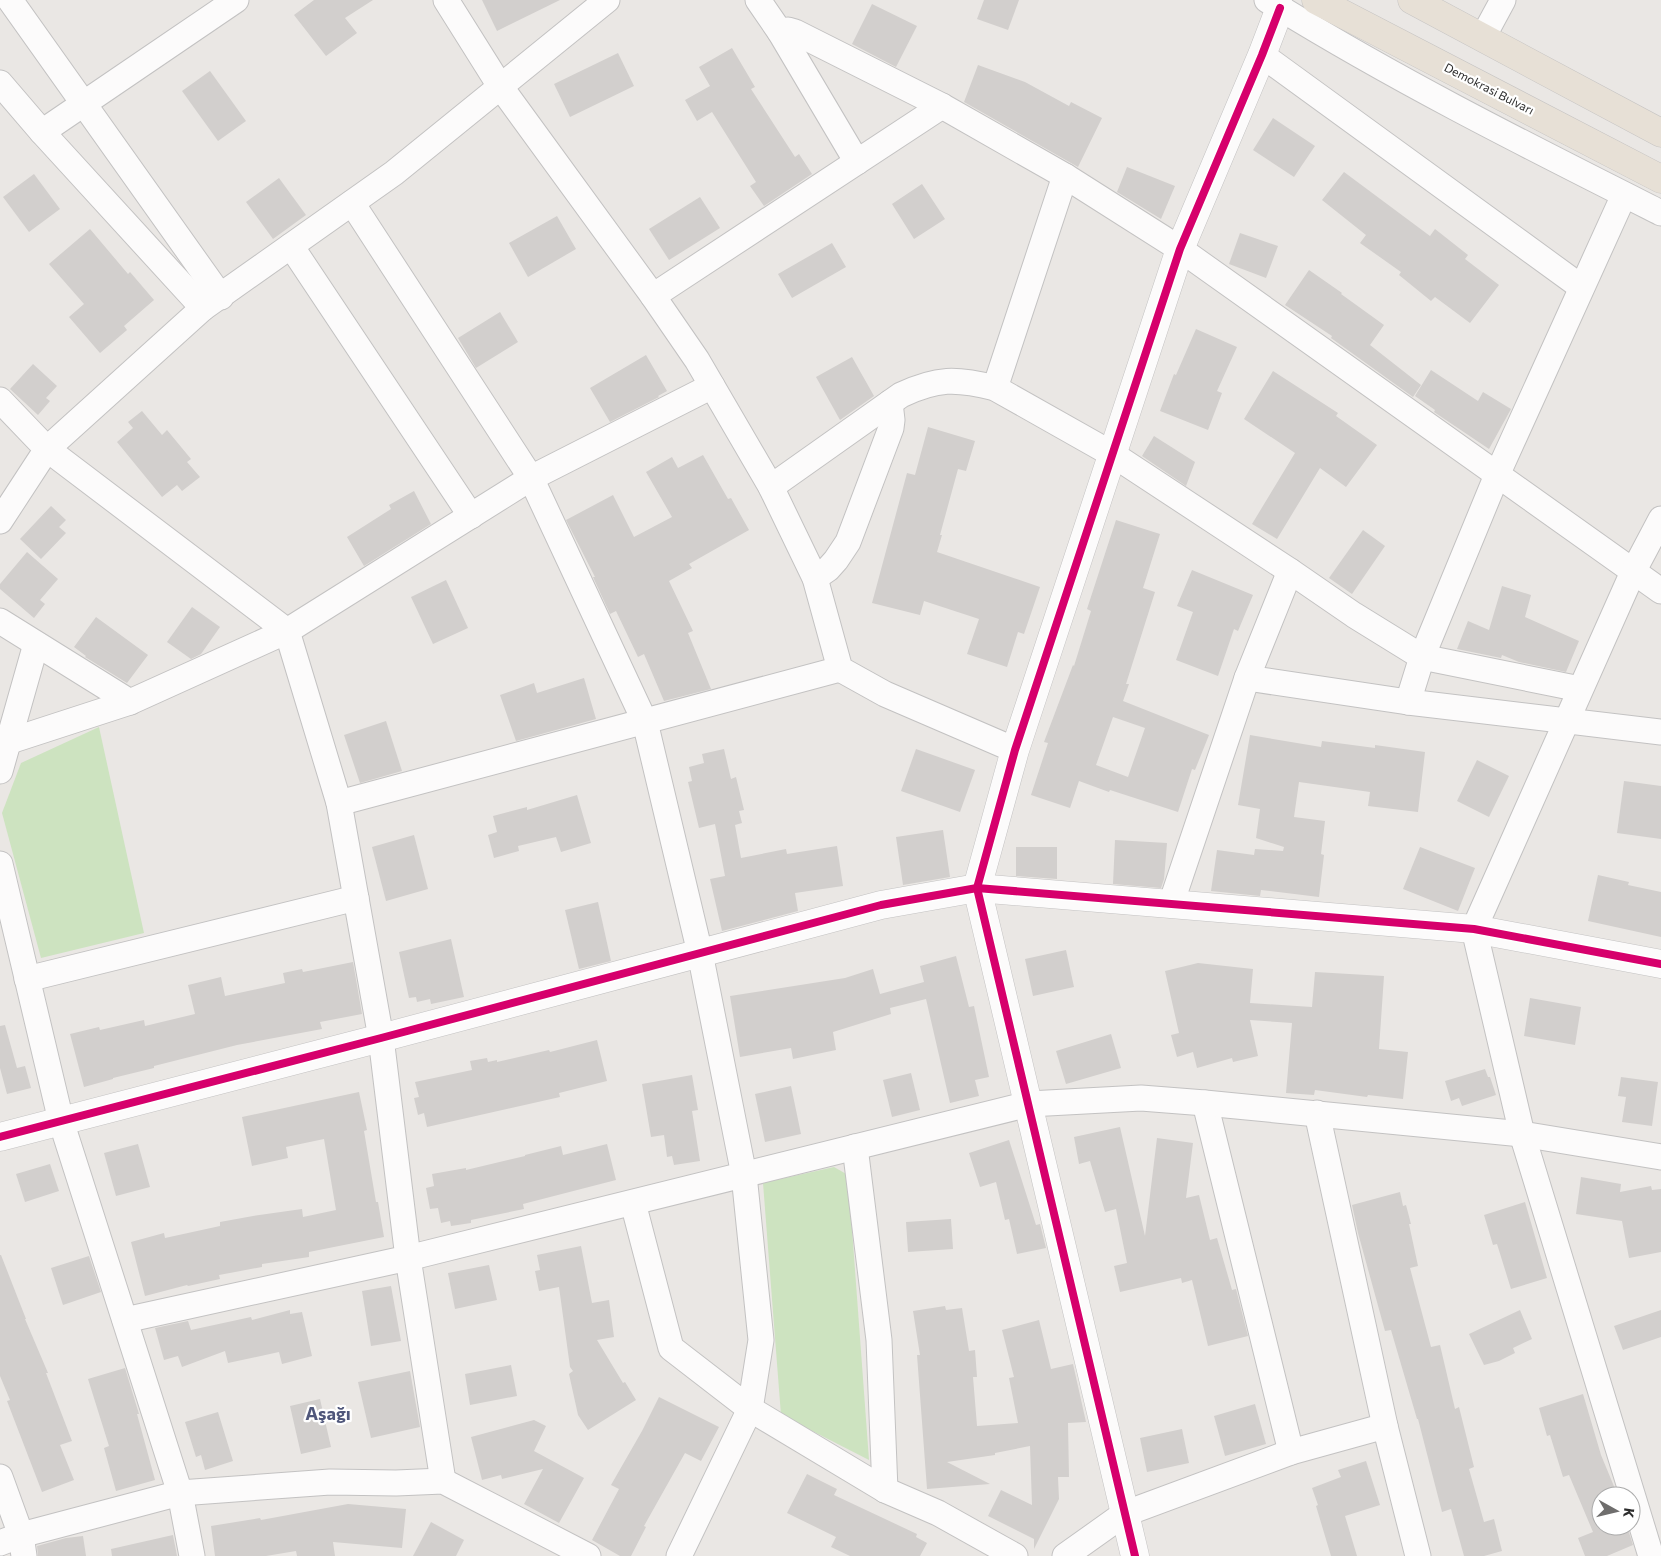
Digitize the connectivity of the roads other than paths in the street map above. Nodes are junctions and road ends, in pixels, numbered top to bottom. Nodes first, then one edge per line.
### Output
1 (10, 0) edge
2 (236, 0) edge
3 (446, 0) edge
4 (606, 0) edge
5 (758, 0) edge
6 (1316, 0) edge
7 (1412, 0) edge
8 (1503, 0) edge
9 (1274, 4) edge
10 (780, 32) junction
11 (1483, 37) junction
12 (1262, 55) junction
13 (0, 83) edge
14 (500, 86) junction
15 (83, 104) junction
16 (942, 106) junction
17 (42, 132) junction
18 (1661, 133) edge
19 (857, 162) junction
20 (1065, 176) junction
21 (1661, 179) edge
22 (1624, 195) junction
23 (352, 203) junction
24 (1661, 214) edge
25 (291, 246) junction
26 (1180, 249) junction
27 (1581, 287) junction
28 (653, 296) junction
29 (212, 303) junction
30 (712, 386) junction
31 (995, 388) junction
32 (0, 400) edge
33 (890, 404) junction
34 (47, 449) junction
35 (1112, 454) junction
36 (1497, 475) junction
37 (531, 478) junction
38 (771, 487) junction
39 (471, 516) junction
40 (1661, 519) edge
41 (0, 521) edge
42 (1290, 571) junction
43 (1634, 572) junction
44 (815, 578) junction
45 (1661, 591) edge
46 (0, 621) edge
47 (286, 631) junction
48 (36, 644) junction
49 (1422, 657) junction
50 (840, 669) junction
51 (1247, 678) junction
52 (1580, 689) junction
53 (130, 702) junction
54 (1408, 702) junction
55 (1566, 720) junction
56 (645, 722) junction
57 (1661, 732) edge
58 (10, 741) junction
59 (1015, 750) junction
60 (0, 771) edge
61 (339, 803) junction
62 (0, 864) edge
63 (977, 888) junction
64 (356, 898) junction
65 (1172, 904) junction
66 (1474, 929) junction
67 (700, 953) junction
68 (1661, 964) edge
69 (27, 979) junction
70 (381, 1038) junction
71 (1205, 1103) junction
72 (1029, 1104) junction
73 (1317, 1113) junction
74 (61, 1121) junction
75 (1522, 1134) junction
76 (0, 1137) edge
77 (855, 1147) junction
78 (1661, 1157) edge
79 (744, 1175) junction
80 (633, 1203) junction
81 (408, 1258) junction
82 (125, 1320) junction
83 (750, 1409) junction
84 (1385, 1426) junction
85 (1291, 1452) junction
86 (0, 1477) edge
87 (443, 1481) junction
88 (885, 1490) junction
89 (180, 1493) junction
90 (1124, 1514) junction
91 (15, 1545) edge
92 (192, 1556) edge
93 (588, 1556) edge
94 (679, 1556) edge
95 (1015, 1556) edge
96 (1065, 1556) edge
97 (1135, 1556) edge
98 (1418, 1556) edge
99 (1651, 1556) edge

1 - 15 street
2 - 15 street
3 - 14 street
4 - 14 street
5 - 10 street
6 - 21 highway, Demokrasi Bulvarı
7 - 11 highway
8 - 11 street
9 - 12 street
9 - 22 street
10 - 16 street
10 - 19 street
11 - 18 highway
12 - 26 street
12 - 27 street
13 - 17 street
14 - 23 street
14 - 28 street
15 - 17 street
15 - 29 street
16 - 19 street
16 - 20 street
17 - 29 street
19 - 28 street
20 - 26 street
20 - 31 street
22 - 24 street
22 - 27 street
23 - 25 street
23 - 37 street
25 - 29 street
25 - 39 street
26 - 35 street
26 - 36 street
27 - 36 street
28 - 30 street
29 - 34 street
30 - 37 street
30 - 38 street
31 - 33 street
31 - 35 street
32 - 34 street
33 - 38 street
33 - 44 street
34 - 41 street
34 - 47 street
35 - 42 street
35 - 59 street
36 - 43 street
36 - 49 street
37 - 39 street
37 - 56 street
38 - 44 street
39 - 47 street
40 - 43 street
42 - 49 street
42 - 51 street
43 - 45 street
43 - 52 street
44 - 50 street
46 - 48 street
47 - 53 street
47 - 61 street
48 - 53 street
48 - 58 street
49 - 52 street
49 - 54 street
50 - 56 street
50 - 59 street
51 - 54 street
51 - 65 street
52 - 55 street
53 - 58 street
54 - 55 street
55 - 57 street
55 - 66 street
56 - 61 street
56 - 67 street
58 - 60 street
59 - 63 street
61 - 64 street
62 - 69 street
63 - 65 street
63 - 67 street
63 - 72 street
64 - 69 street
64 - 70 street
65 - 66 street
66 - 68 street
66 - 75 street
67 - 70 street
67 - 79 street
69 - 74 street
70 - 74 street
70 - 81 street
71 - 72 street
71 - 73 street
71 - 85 street
72 - 77 street
72 - 90 street
73 - 75 street
73 - 84 street
74 - 76 street
74 - 82 street
75 - 78 street
75 - 99 street
77 - 79 street
77 - 88 street
79 - 80 street
79 - 83 street
80 - 81 street
80 - 83 street
81 - 82 street
81 - 87 street
82 - 89 street
83 - 88 street
83 - 94 street
84 - 85 street
84 - 98 street
85 - 90 street
86 - 91 street
87 - 89 street
87 - 93 street
88 - 95 street
89 - 91 street
89 - 92 street
90 - 96 street
90 - 97 street

